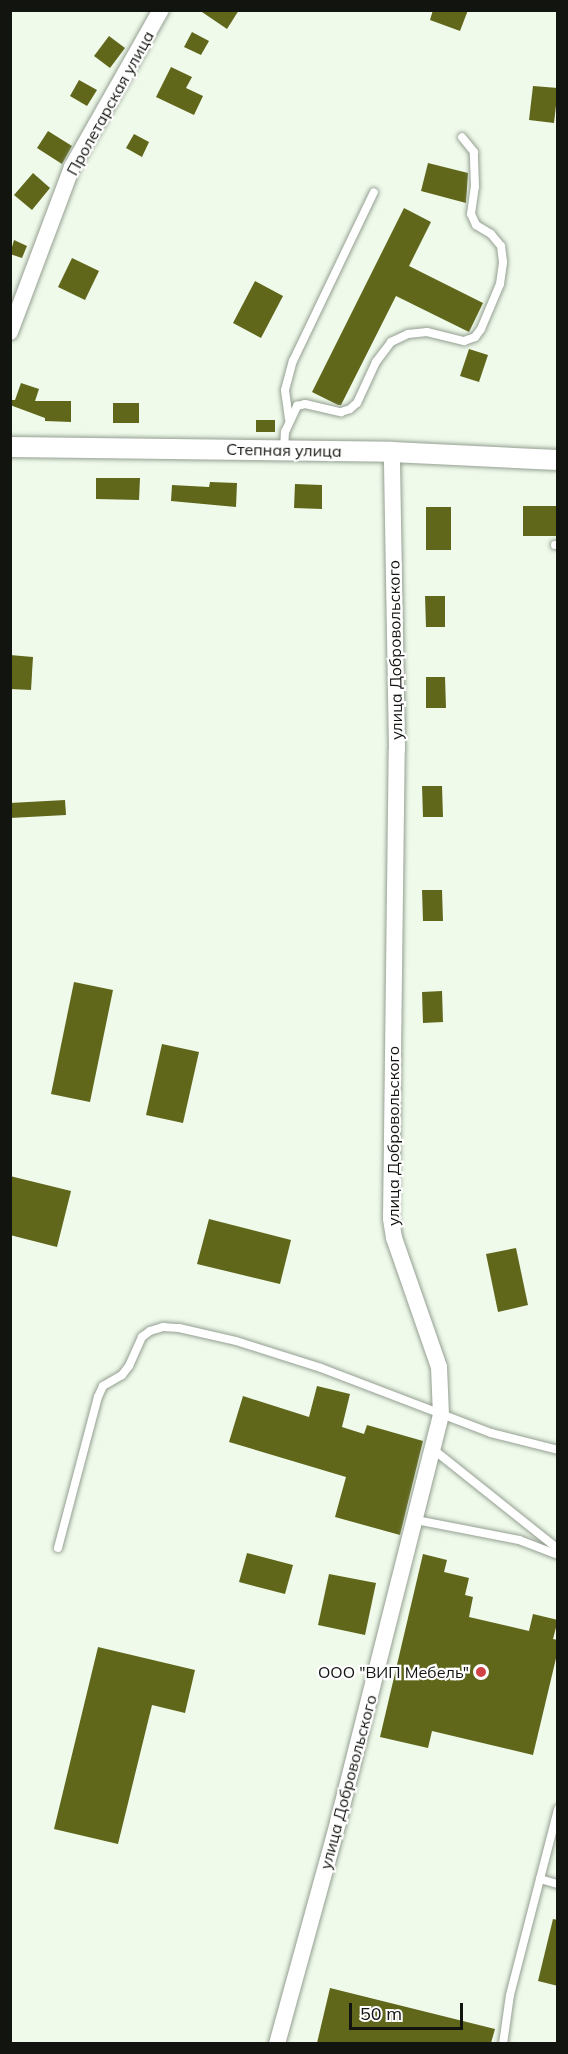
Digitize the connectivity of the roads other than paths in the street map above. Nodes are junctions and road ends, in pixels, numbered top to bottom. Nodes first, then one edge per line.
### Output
1 (161, 10) edge
2 (462, 137) dead end
3 (374, 192) dead end
4 (10, 332) edge
5 (289, 419) junction
6 (10, 447) edge
7 (284, 450) junction
8 (392, 452) junction
9 (558, 460) edge
10 (441, 1415) junction
11 (434, 1450) junction
12 (558, 1450) edge
13 (416, 1520) junction
14 (58, 1548) dead end
15 (558, 1549) edge
16 (558, 1555) edge
17 (558, 1809) edge
18 (540, 1879) junction
19 (558, 1884) edge
20 (277, 2043) edge
21 (503, 2043) edge

1 - 4 street, Пролетарская улица
2 - 5 lane
3 - 5 lane
5 - 7 lane
6 - 7 street, Степная улица
7 - 8 street, Степная улица
8 - 9 street, Степная улица
8 - 10 street, улица Добровольского
10 - 11 street, улица Добровольского
10 - 12 lane
10 - 14 lane
11 - 13 street, улица Добровольского
11 - 15 lane
13 - 16 lane
13 - 20 street, улица Добровольского
17 - 18 lane
18 - 19 lane
18 - 21 lane

